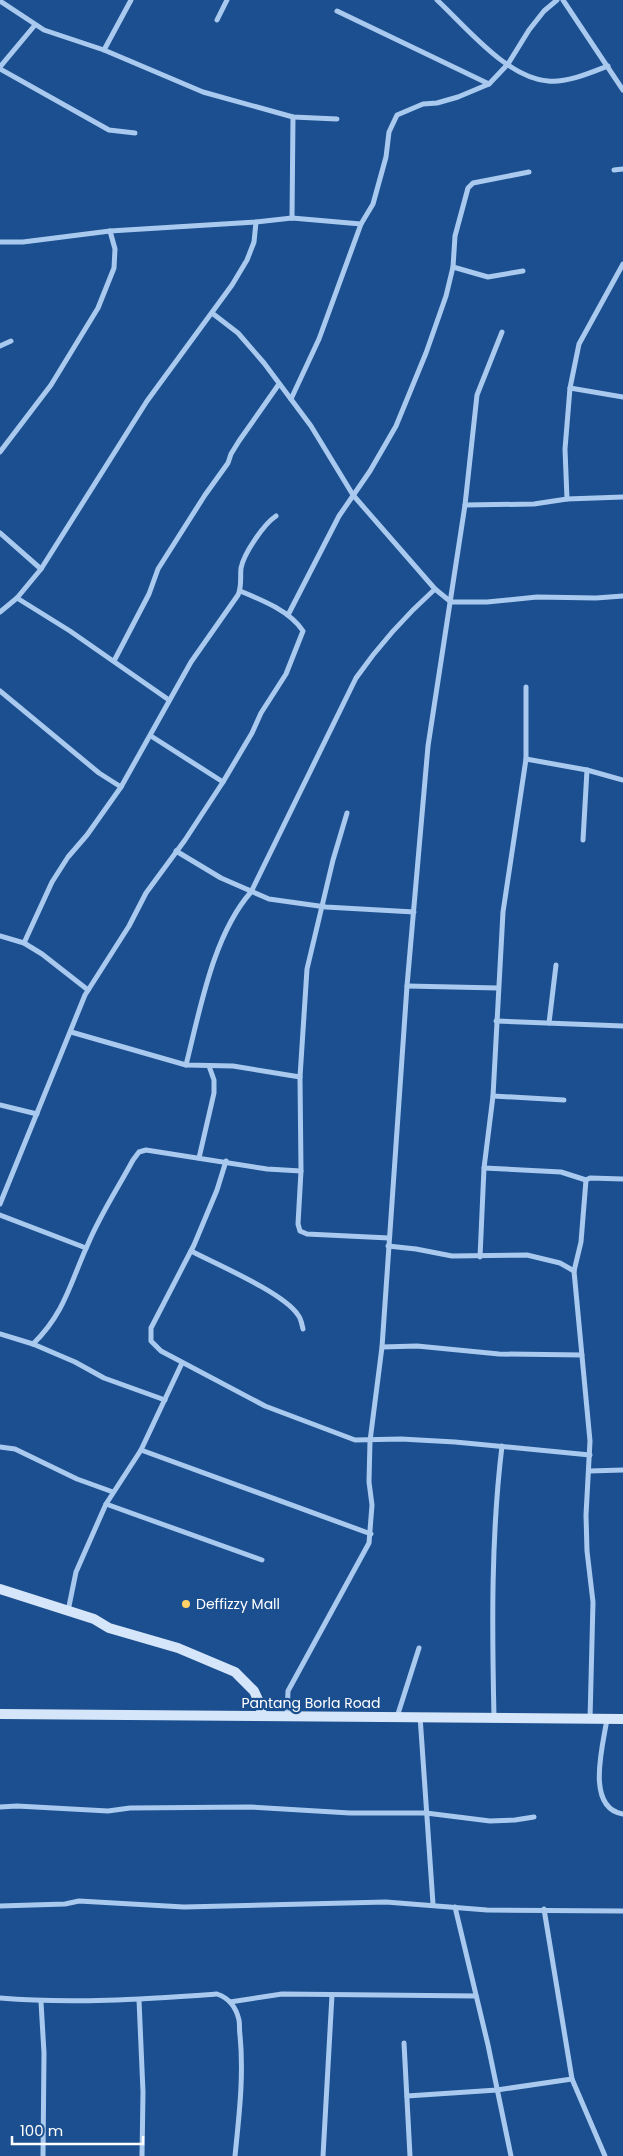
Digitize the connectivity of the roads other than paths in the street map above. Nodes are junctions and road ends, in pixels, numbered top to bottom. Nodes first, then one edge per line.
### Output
1 (130, 0) edge
2 (227, 0) edge
3 (437, 0) edge
4 (557, 0) edge
5 (563, 0) edge
6 (0, 1) edge
7 (337, 11) dead end
8 (217, 20) dead end
9 (35, 25) junction
10 (104, 50) junction
11 (508, 64) junction
12 (608, 66) junction
13 (0, 68) edge
14 (489, 84) junction
15 (623, 90) edge
16 (293, 117) junction
17 (337, 118) dead end
18 (135, 134) dead end
19 (623, 169) edge
20 (614, 170) dead end
21 (530, 172) dead end
22 (292, 218) junction
23 (256, 222) junction
24 (361, 224) junction
25 (110, 231) junction
26 (0, 242) edge
27 (623, 264) edge
28 (453, 267) junction
29 (523, 271) dead end
30 (212, 313) junction
31 (502, 332) dead end
32 (11, 341) dead end
33 (0, 346) edge
34 (280, 384) junction
35 (570, 388) junction
36 (623, 397) edge
37 (291, 399) junction
38 (1, 449) edge
39 (353, 495) junction
40 (623, 498) edge
41 (567, 499) junction
42 (465, 505) junction
43 (276, 516) dead end
44 (0, 533) edge
45 (41, 569) junction
46 (435, 589) junction
47 (240, 591) junction
48 (623, 596) edge
49 (17, 598) junction
50 (451, 602) junction
51 (0, 612) edge
52 (288, 614) junction
53 (114, 661) junction
54 (526, 687) dead end
55 (0, 691) edge
56 (169, 700) junction
57 (151, 736) junction
58 (526, 759) junction
59 (587, 770) junction
60 (623, 780) edge
61 (222, 782) junction
62 (121, 787) junction
63 (347, 813) dead end
64 (583, 840) dead end
65 (176, 852) junction
66 (251, 892) junction
67 (322, 906) junction
68 (414, 912) junction
69 (0, 936) edge
70 (24, 943) junction
71 (556, 965) dead end
72 (407, 986) junction
73 (498, 988) junction
74 (88, 990) junction
75 (496, 1021) junction
76 (548, 1023) junction
77 (623, 1026) edge
78 (71, 1032) junction
79 (186, 1065) junction
80 (209, 1066) junction
81 (300, 1077) junction
82 (493, 1096) junction
83 (564, 1100) dead end
84 (0, 1105) edge
85 (37, 1114) junction
86 (199, 1158) junction
87 (226, 1162) junction
88 (484, 1168) junction
89 (301, 1171) junction
90 (623, 1179) edge
91 (586, 1180) junction
92 (0, 1204) edge
93 (0, 1216) edge
94 (389, 1238) junction
95 (388, 1246) junction
96 (86, 1248) junction
97 (191, 1251) junction
98 (480, 1256) junction
99 (574, 1271) junction
100 (303, 1330) dead end
101 (0, 1334) edge
102 (33, 1344) junction
103 (382, 1347) junction
104 (582, 1355) junction
105 (182, 1363) junction
106 (165, 1400) junction
107 (370, 1441) junction
108 (502, 1446) junction
109 (0, 1447) edge
110 (140, 1450) junction
111 (590, 1455) junction
112 (623, 1470) edge
113 (590, 1471) junction
114 (113, 1492) junction
115 (106, 1504) junction
116 (371, 1534) junction
117 (262, 1560) dead end
118 (0, 1589) edge
119 (67, 1612) junction
120 (419, 1648) dead end
121 (0, 1714) edge
122 (262, 1715) junction
123 (287, 1716) junction
124 (420, 1716) junction
125 (396, 1717) junction
126 (494, 1717) junction
127 (590, 1719) junction
128 (607, 1719) junction
129 (623, 1719) edge
130 (0, 1807) edge
131 (426, 1813) junction
132 (623, 1814) edge
133 (534, 1817) dead end
134 (433, 1904) junction
135 (0, 1906) edge
136 (455, 1907) junction
137 (544, 1909) junction
138 (623, 1911) edge
139 (332, 1995) junction
140 (476, 1996) junction
141 (0, 1998) edge
142 (139, 2000) junction
143 (41, 2002) junction
144 (230, 2002) junction
145 (404, 2043) dead end
146 (572, 2079) junction
147 (497, 2090) junction
148 (407, 2096) junction
149 (43, 2156) edge
150 (142, 2156) edge
151 (235, 2156) edge
152 (323, 2156) edge
153 (410, 2156) edge
154 (511, 2156) edge
155 (605, 2156) edge

1 - 10 street
2 - 8 street
3 - 11 street
4 - 11 street
5 - 12 street
6 - 9 street
7 - 14 street
9 - 10 street
9 - 13 street
10 - 16 street
11 - 12 street
11 - 14 street
12 - 15 street
13 - 18 street
14 - 24 street
16 - 17 street
16 - 22 street
19 - 20 street
21 - 28 street
22 - 23 street
22 - 24 street
23 - 25 street
23 - 30 street
24 - 37 street
25 - 26 street
25 - 38 street
27 - 35 street
28 - 29 street
28 - 39 street
30 - 34 street
30 - 45 street
31 - 42 street
32 - 33 street
34 - 37 street
34 - 53 street
35 - 36 street
35 - 41 street
37 - 39 street
39 - 46 street
39 - 52 street
40 - 41 street
41 - 42 street
42 - 50 street
43 - 47 street
44 - 45 street
45 - 49 street
46 - 50 street
46 - 66 street
47 - 52 street
47 - 56 street
48 - 50 street
49 - 51 street
49 - 53 street
50 - 68 street
52 - 61 street
53 - 56 street
54 - 58 street
55 - 62 street
56 - 57 street
57 - 61 street
57 - 62 street
58 - 59 street
58 - 73 street
59 - 60 street
59 - 64 street
61 - 65 street
62 - 70 street
63 - 67 street
65 - 66 street
65 - 74 street
66 - 67 street
66 - 79 street
67 - 68 street
67 - 81 street
68 - 72 street
69 - 70 street
70 - 74 street
71 - 76 street
72 - 73 street
72 - 94 street
73 - 75 street
74 - 78 street
75 - 76 street
75 - 82 street
76 - 77 street
78 - 79 street
78 - 85 street
79 - 80 street
80 - 81 street
80 - 86 street
81 - 89 street
82 - 83 street
82 - 88 street
84 - 85 street
85 - 92 street
86 - 87 street
86 - 96 street
87 - 89 street
87 - 97 street
88 - 91 street
88 - 98 street
89 - 94 street
90 - 91 street
91 - 99 street
93 - 96 street
94 - 95 street
95 - 98 street
95 - 103 street
96 - 102 street
97 - 100 street
97 - 105 street
98 - 99 street
99 - 104 street
101 - 102 street
102 - 106 street
103 - 104 street
103 - 107 street
104 - 111 street
105 - 106 street
105 - 107 street
106 - 110 street
107 - 108 street
107 - 116 street
108 - 111 street
108 - 126 street
109 - 114 street
110 - 114 street
110 - 116 street
111 - 113 street
112 - 113 street
113 - 127 street
114 - 115 street
115 - 117 street
115 - 119 street
116 - 123 street
118 - 119 street
119 - 122 street
120 - 125 street
121 - 122 street, Pantang Borla Road
122 - 123 street, Pantang Borla Road
123 - 125 street, Pantang Borla Road
124 - 125 street, Pantang Borla Road
124 - 126 street, Pantang Borla Road
124 - 131 street
126 - 127 street, Pantang Borla Road
127 - 128 street, Pantang Borla Road
128 - 129 street, Pantang Borla Road
128 - 132 street
130 - 131 street
131 - 133 street
131 - 134 street
134 - 135 street
134 - 136 street
136 - 137 street
136 - 140 street
137 - 138 street
137 - 146 street
139 - 140 street
139 - 144 street
139 - 152 street
140 - 147 street
141 - 143 street
142 - 143 street
142 - 144 street
142 - 150 street
143 - 149 street
144 - 151 street
145 - 148 street
146 - 147 street
146 - 155 street
147 - 148 street
147 - 154 street
148 - 153 street

